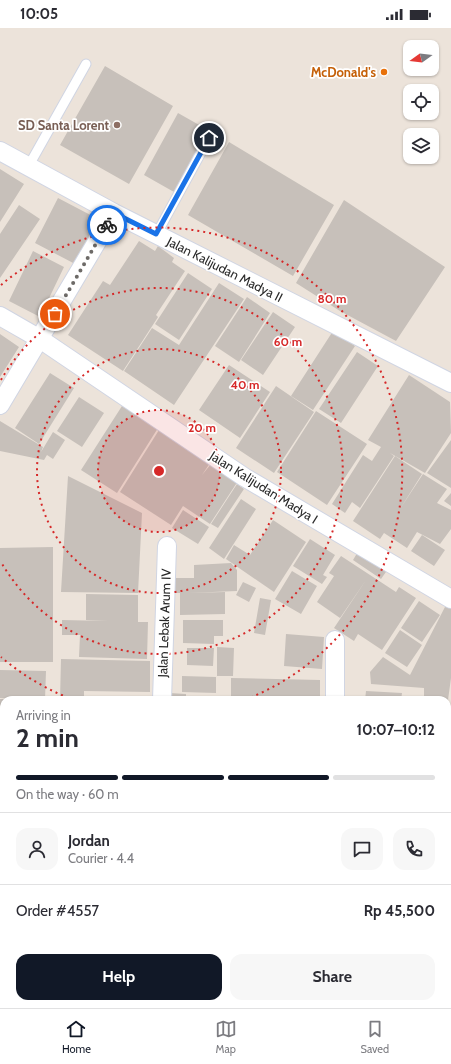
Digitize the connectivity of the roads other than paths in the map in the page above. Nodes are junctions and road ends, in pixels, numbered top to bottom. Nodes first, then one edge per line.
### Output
1 (86, 64) dead end
2 (209, 138) dead end
3 (0, 151) edge
4 (28, 167) junction
5 (114, 213) junction
6 (156, 234) junction
7 (0, 316) edge
8 (40, 339) junction
9 (451, 383) edge
10 (0, 405) edge
11 (167, 546) dead end
12 (451, 599) edge
13 (335, 640) dead end
14 (162, 696) edge
15 (334, 696) edge

1 - 4 lane
2 - 6 lane
3 - 4 street, Jalan Kalijudan Madya II
4 - 5 street, Jalan Kalijudan Madya II
5 - 6 street, Jalan Kalijudan Madya II
5 - 8 street
6 - 9 street, Jalan Kalijudan Madya II
7 - 8 street, Jalan Kalijudan Madya I
8 - 10 street
8 - 12 street, Jalan Kalijudan Madya I
11 - 14 street, Jalan Lebak Arum IV
13 - 15 street

